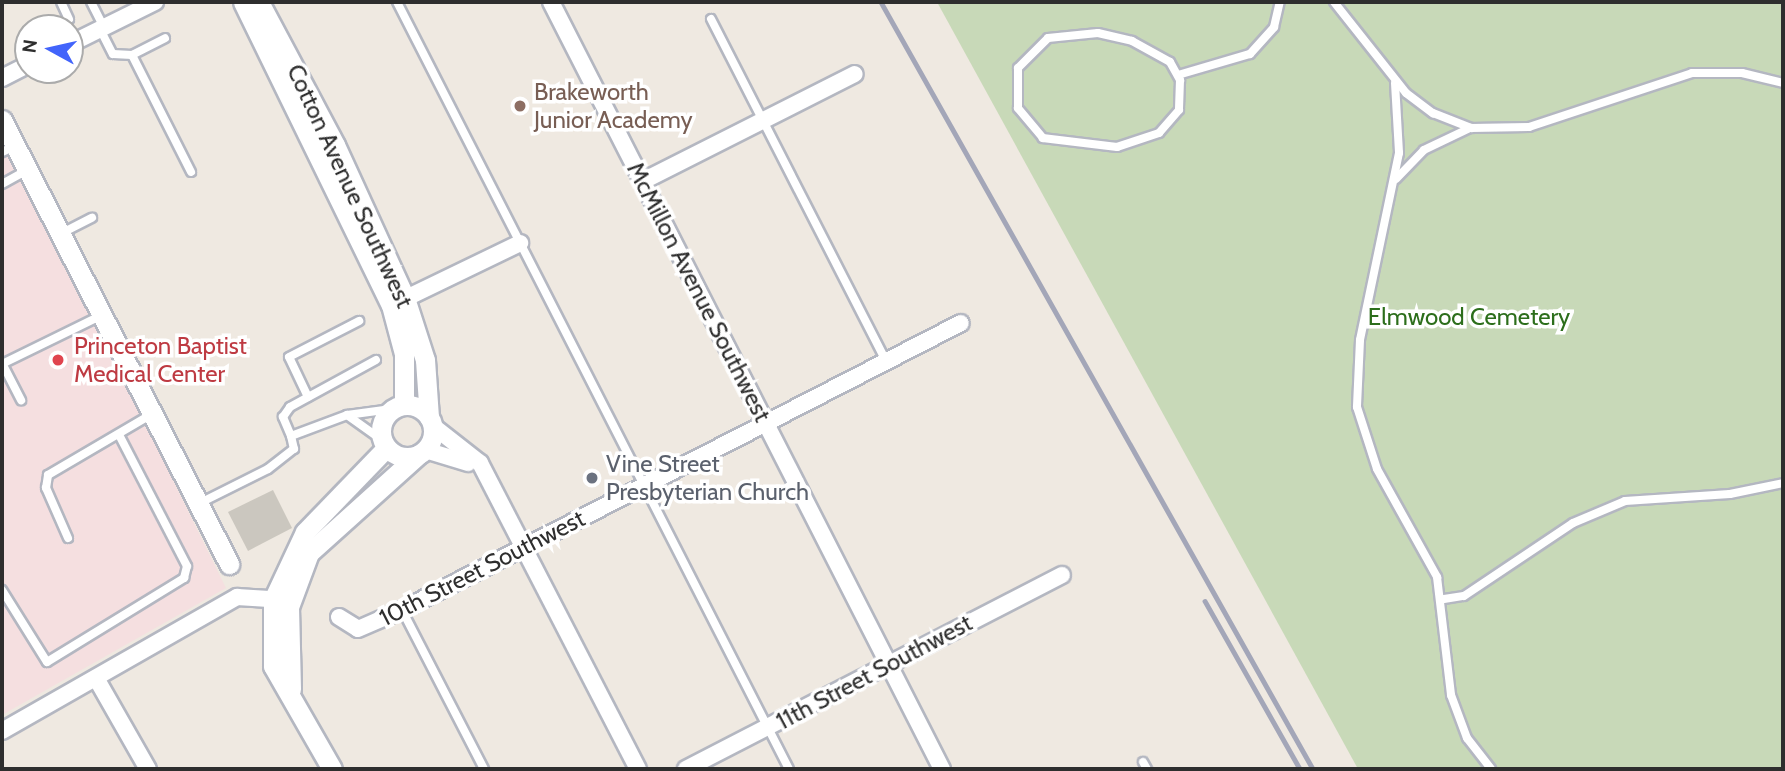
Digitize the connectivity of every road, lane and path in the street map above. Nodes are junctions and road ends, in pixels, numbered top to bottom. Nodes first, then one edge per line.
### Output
1 (91, 2) edge
2 (243, 2) edge
3 (259, 2) edge
4 (397, 2) edge
5 (551, 2) edge
6 (1280, 2) edge
7 (1334, 2) edge
8 (148, 5) edge
9 (711, 19) dead end
10 (102, 28) junction
11 (84, 37) edge
12 (165, 38) dead end
13 (132, 55) junction
14 (855, 74) dead end
15 (1178, 75) junction
16 (1395, 83) junction
17 (1783, 83) edge
18 (2, 120) edge
19 (761, 122) junction
20 (1471, 128) junction
21 (8, 149) edge
22 (27, 170) junction
23 (191, 172) dead end
24 (643, 181) junction
25 (1394, 181) junction
26 (2, 184) edge
27 (92, 218) dead end
28 (60, 234) junction
29 (520, 243) junction
30 (398, 302) junction
31 (101, 315) junction
32 (359, 321) dead end
33 (961, 323) dead end
34 (376, 360) dead end
35 (886, 361) junction
36 (2, 364) edge
37 (308, 397) junction
38 (21, 400) dead end
39 (398, 407) junction
40 (152, 414) junction
41 (347, 415) junction
42 (431, 421) junction
43 (766, 424) junction
44 (292, 436) junction
45 (120, 437) junction
46 (384, 444) junction
47 (421, 453) junction
48 (483, 471) junction
49 (1783, 483) edge
50 (644, 486) junction
51 (198, 504) junction
52 (68, 538) dead end
53 (524, 548) junction
54 (229, 564) dead end
55 (1062, 575) dead end
56 (2, 590) edge
57 (283, 599) junction
58 (1444, 599) junction
59 (402, 610) junction
60 (340, 617) dead end
61 (888, 664) junction
62 (96, 678) junction
63 (768, 728) junction
64 (2, 731) edge
65 (148, 769) edge
66 (332, 769) edge
67 (484, 769) edge
68 (638, 769) edge
69 (686, 769) edge
70 (789, 769) edge
71 (942, 769) edge
72 (1491, 769) edge

1 - 10 lane
2 - 30 street, Cotton Avenue Southwest
3 - 30 street, Cotton Avenue Southwest
4 - 29 lane
5 - 24 street, McMillon Avenue Southwest
6 - 15 lane
7 - 16 lane
8 - 10 street
9 - 19 lane
10 - 11 street
10 - 13 lane
12 - 13 lane
13 - 23 lane
14 - 19 street
15 - 15 lane
16 - 20 lane
16 - 25 lane
17 - 20 lane
18 - 21 street
19 - 24 street
19 - 35 lane
20 - 25 lane
21 - 22 street
22 - 26 lane
22 - 28 street
24 - 43 street, McMillon Avenue Southwest
25 - 58 lane
27 - 28 lane
28 - 31 street
29 - 30 street
29 - 50 lane
30 - 39 street, Cotton Avenue Southwest
30 - 42 street, Cotton Avenue Southwest
31 - 36 lane
31 - 40 street
32 - 37 lane
33 - 35 street, 10th Street Southwest
34 - 37 lane
35 - 43 street, 10th Street Southwest
36 - 38 lane
37 - 44 lane
39 - 41 lane
39 - 42 street
39 - 46 street
40 - 45 lane
40 - 51 street
41 - 44 lane
41 - 46 lane
42 - 47 street
42 - 48 street
43 - 50 street, 10th Street Southwest
43 - 61 street, McMillon Avenue Southwest
44 - 51 lane
45 - 52 lane
45 - 56 lane
46 - 47 street
46 - 57 street
47 - 48 street
47 - 57 street
48 - 53 street
49 - 58 lane
50 - 53 street, 10th Street Southwest
50 - 63 lane
51 - 54 street
53 - 59 street, 10th Street Southwest
53 - 68 street
55 - 61 street, 11th Street Southwest
57 - 62 street
57 - 66 street
58 - 72 lane
59 - 60 street, 10th Street Southwest
59 - 67 lane
61 - 63 street, 11th Street Southwest
61 - 71 street, McMillon Avenue Southwest
62 - 64 street
62 - 65 street
63 - 69 street, 11th Street Southwest
63 - 70 lane

